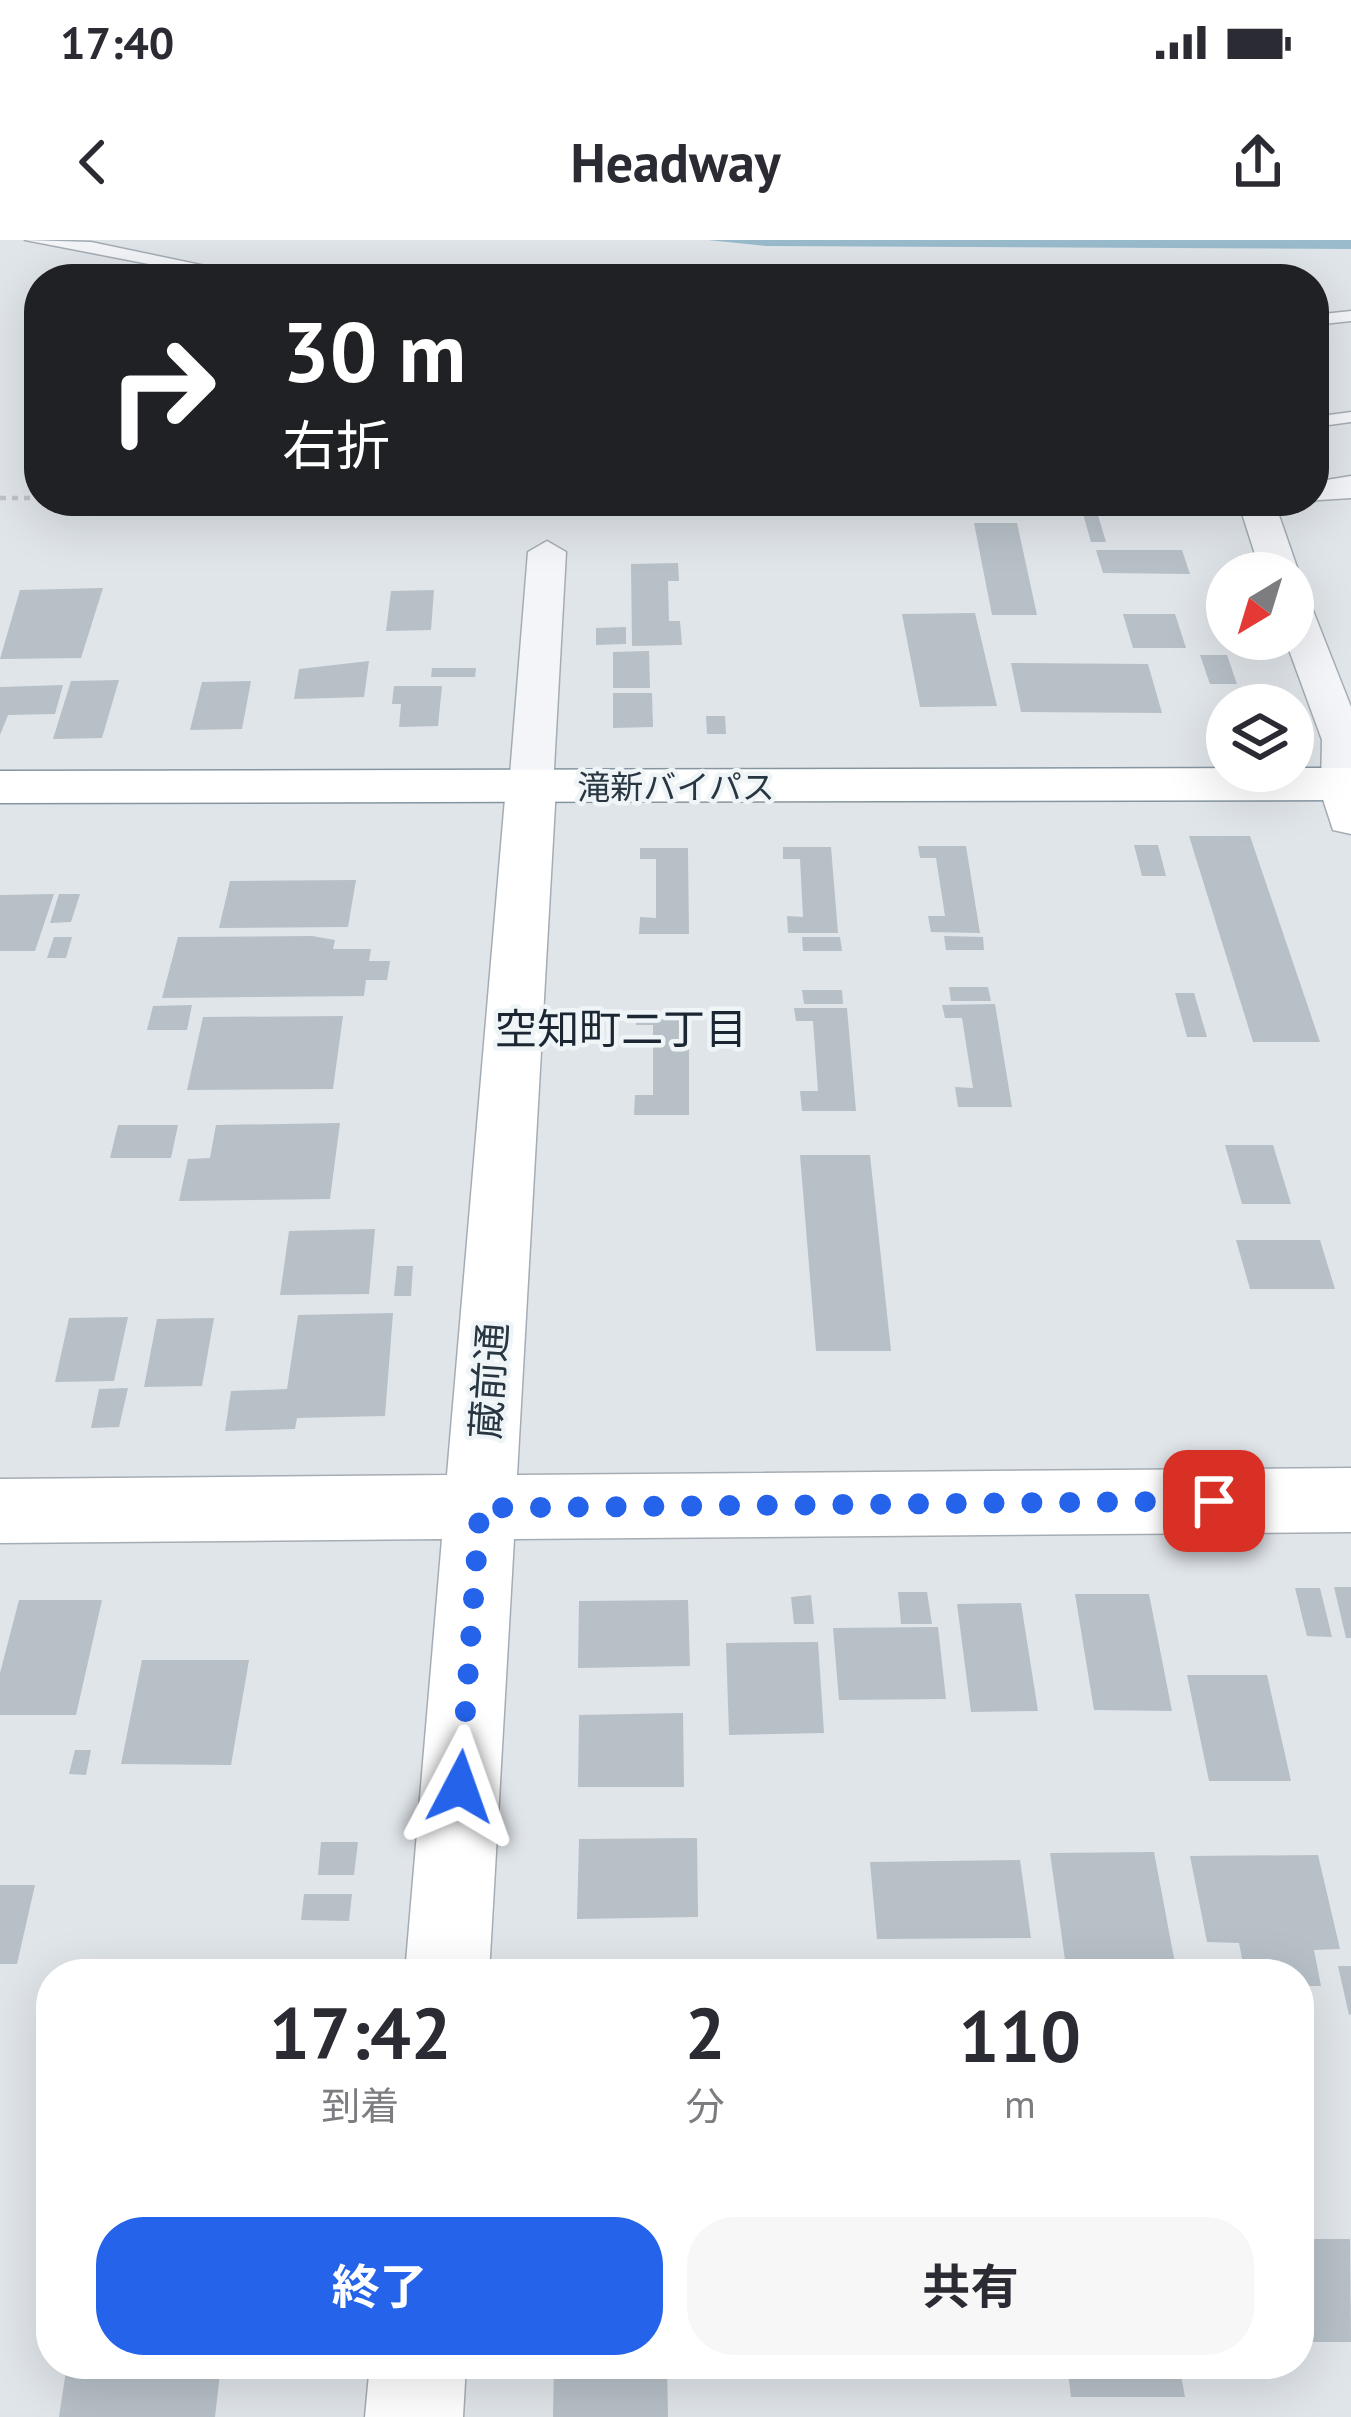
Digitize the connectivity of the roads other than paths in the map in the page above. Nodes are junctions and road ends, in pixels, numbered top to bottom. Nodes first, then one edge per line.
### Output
1 (33, 240) edge
2 (168, 264) edge
3 (1261, 516) edge
4 (547, 552) dead end
5 (1273, 552) edge
6 (1313, 660) edge
7 (0, 788) edge
8 (531, 788) junction
9 (1348, 795) edge
10 (1351, 1500) edge
11 (480, 1508) junction
12 (0, 1511) edge
13 (447, 1959) edge
14 (417, 2379) edge
15 (414, 2417) edge

1 - 2 lane
3 - 5 street
4 - 8 street
6 - 9 street
7 - 8 main road, 滝新バイパス
8 - 9 main road, 滝新バイパス
8 - 11 main road, 蔵前通
10 - 11 main road
11 - 12 main road
11 - 13 main road, 蔵前通
14 - 15 main road

